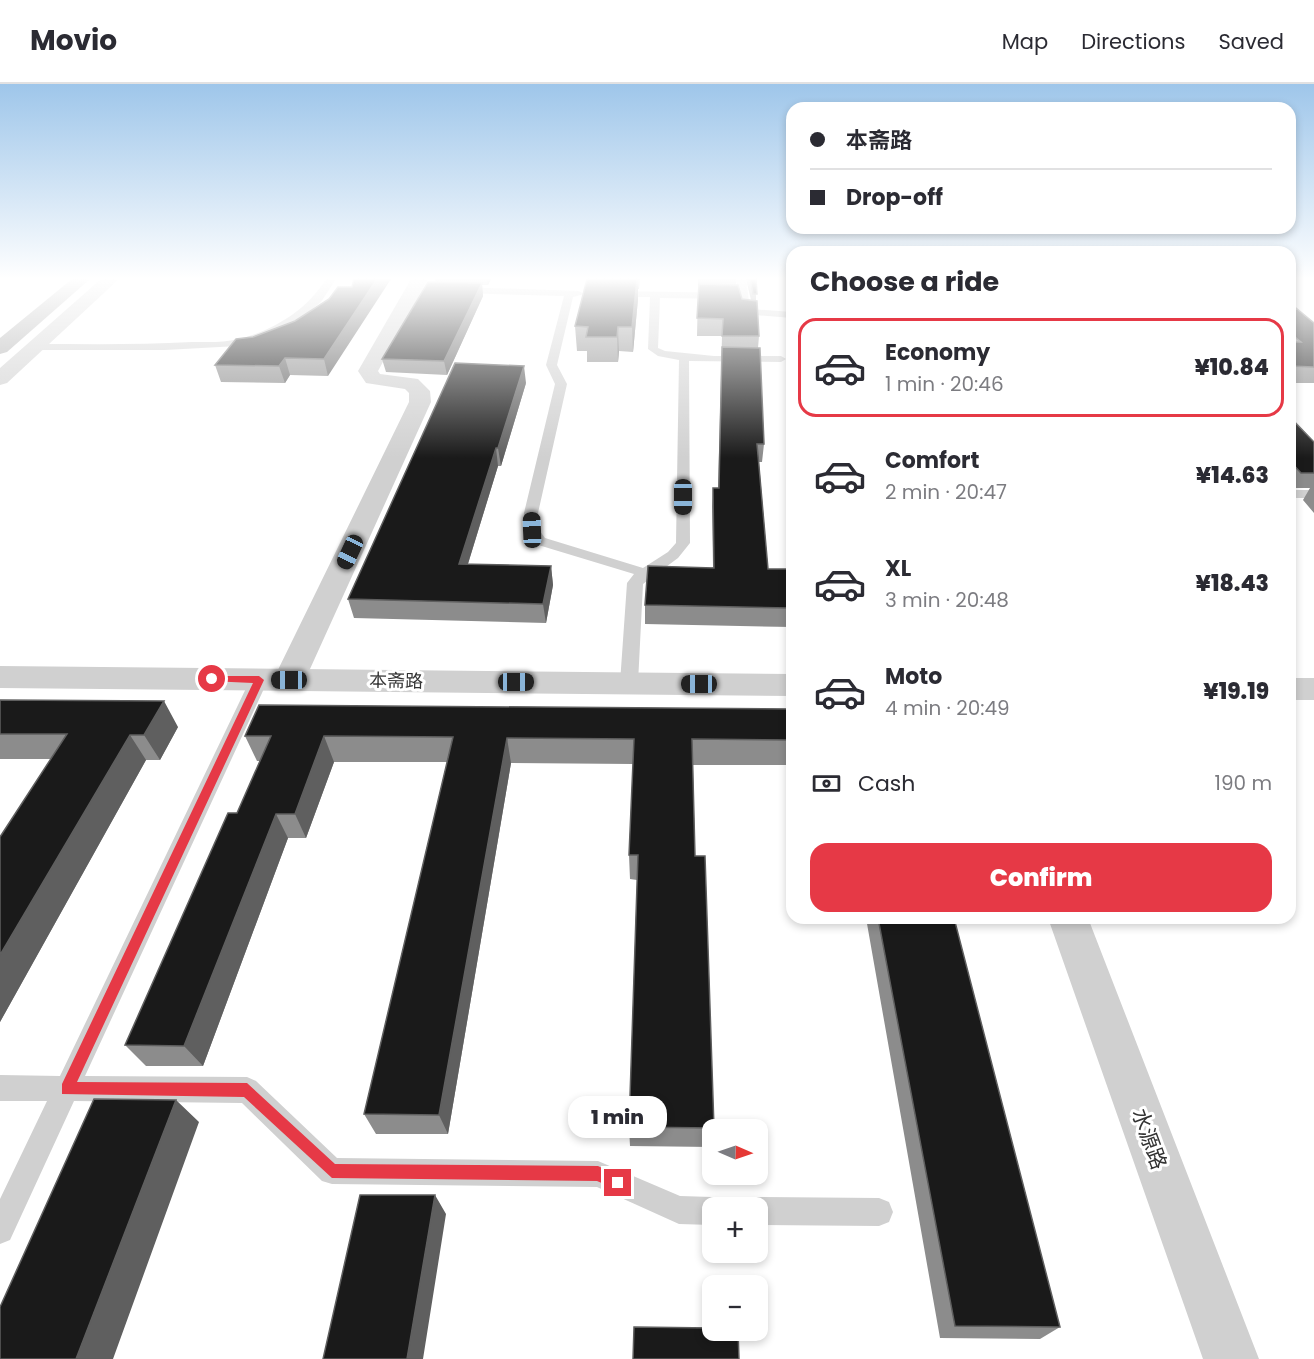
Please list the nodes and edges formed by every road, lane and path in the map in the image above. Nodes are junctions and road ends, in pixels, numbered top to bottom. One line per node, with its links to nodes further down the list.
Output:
1 (45, 338): 6 (street)
2 (248, 338): 6 (lane)
3 (388, 338): 14 (street)
4 (558, 338): 12 (lane)
5 (653, 338): 7 (lane)
6 (36, 347): 9 (street)
7 (684, 357): 8 (lane); 12 (lane)
8 (781, 359)
9 (0, 379)
10 (1296, 494): 11 (lane)
11 (1314, 494)
12 (642, 572): 15 (lane)
13 (0, 677): 14 (street, 本斋路)
14 (274, 680): 15 (street, 本斋路); 21 (lane)
15 (629, 683): 16 (street, 本斋路)
16 (786, 685)
17 (1296, 689): 18 (street)
18 (1314, 689)
19 (1070, 924): 26 (street, 水源路)
20 (0, 1089): 21 (lane)
21 (67, 1089): 22 (lane); 25 (lane)
22 (702, 1210)
23 (768, 1211): 24 (lane)
24 (879, 1212)
25 (0, 1230)
26 (1231, 1359)

